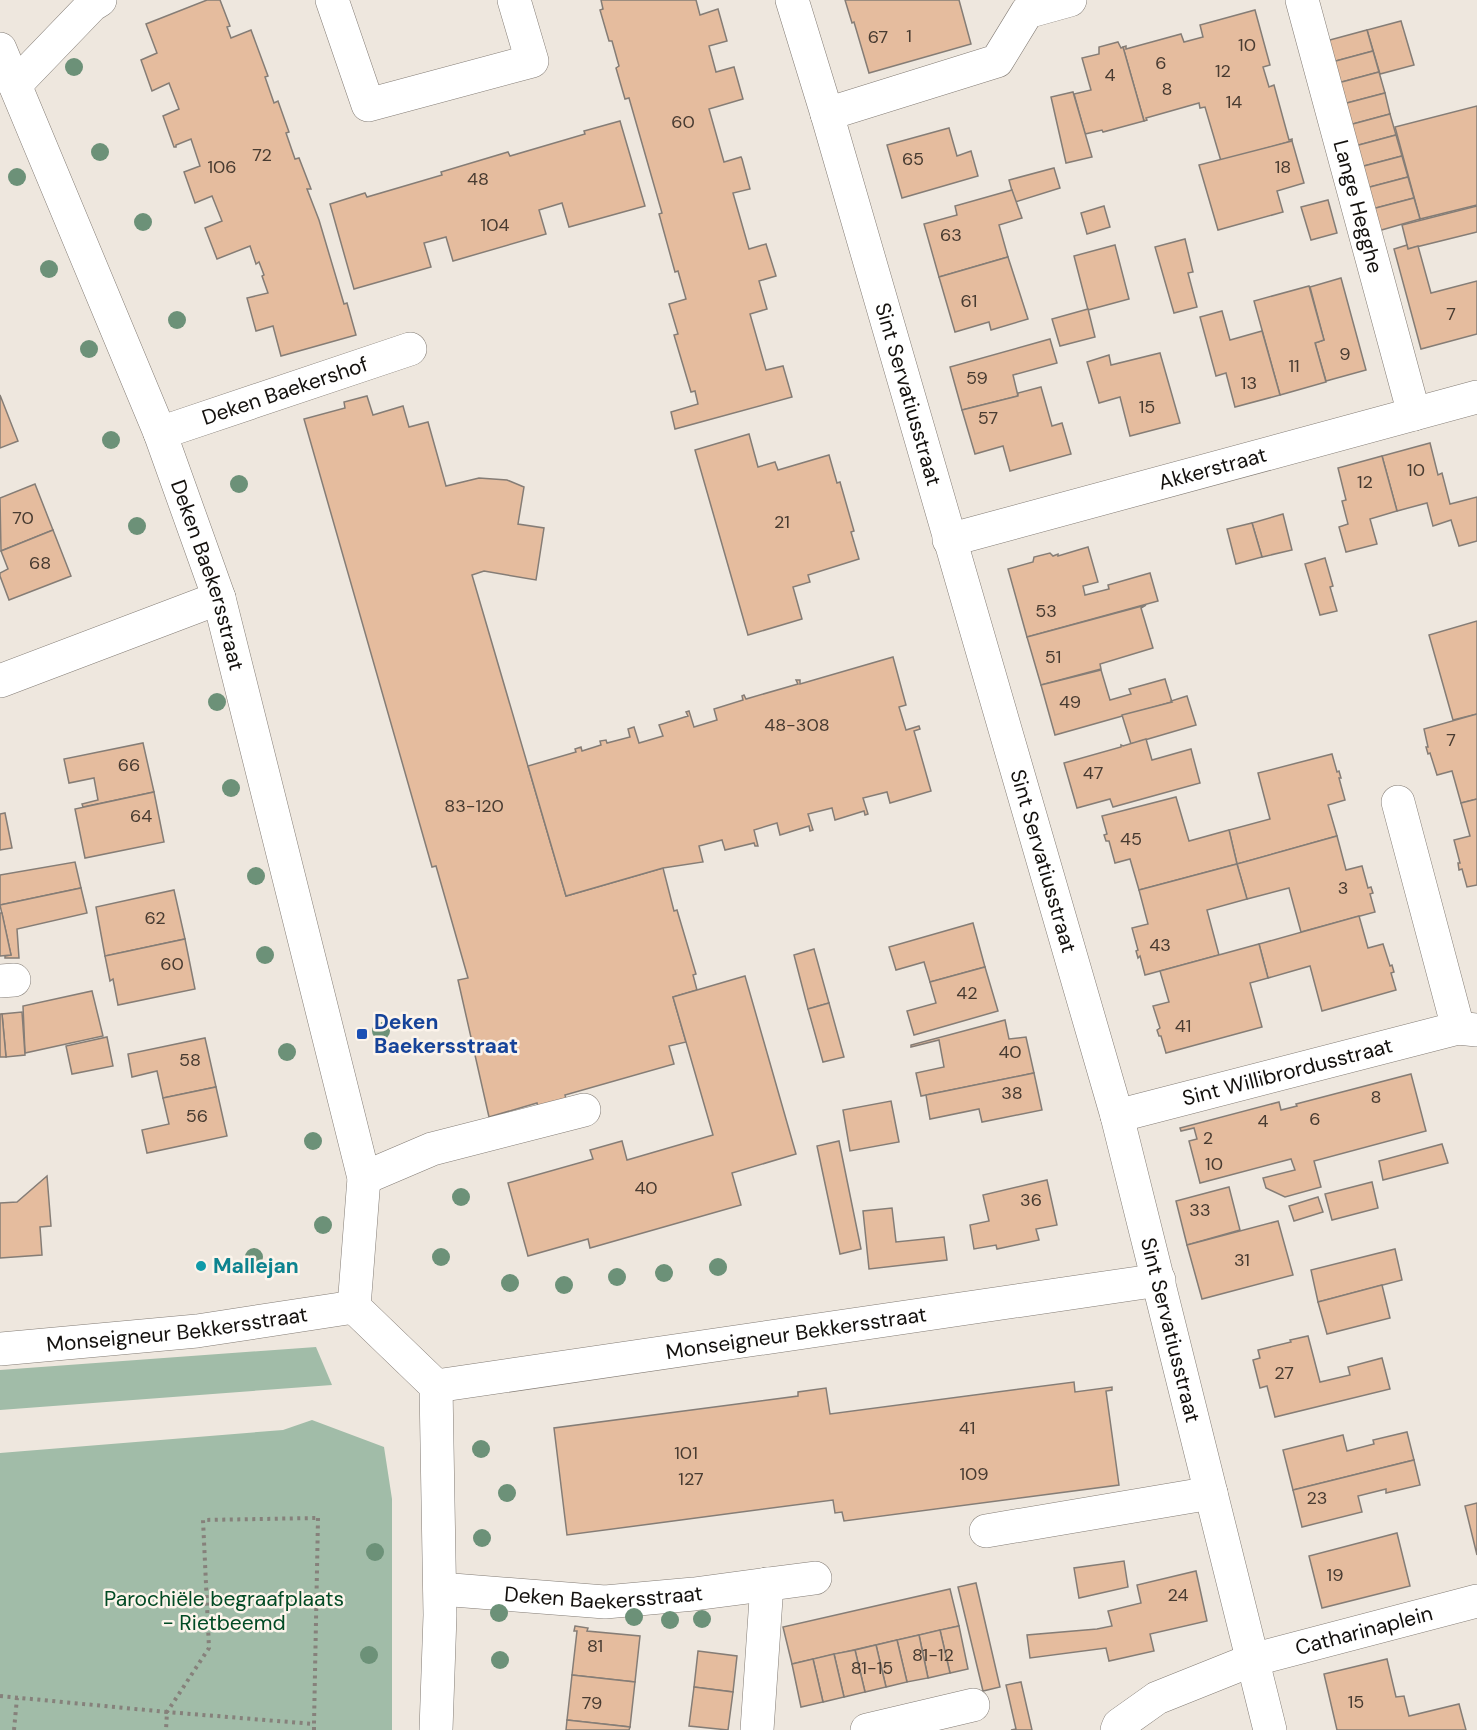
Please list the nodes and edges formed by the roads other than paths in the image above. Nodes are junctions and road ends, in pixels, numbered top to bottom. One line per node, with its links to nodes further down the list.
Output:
1 (100, 0): 8 (street)
2 (332, 0): 3 (street)
3 (514, 0)
4 (792, 0): 9 (street, Sint Servatiusstraat)
5 (1070, 0): 9 (street)
6 (1302, 0): 12 (street, Lange Hegghe)
7 (0, 49): 8 (street, Deken Baekersstraat)
8 (15, 85): 13 (street, Deken Baekersstraat)
9 (827, 114): 14 (street, Sint Servatiusstraat)
10 (410, 349): 13 (street, Deken Baekershof)
11 (1477, 397): 12 (street, Akkerstraat)
12 (1414, 414): 14 (street, Akkerstraat)
13 (160, 433): 15 (street, Deken Baekersstraat)
14 (949, 540): 20 (street, Sint Servatiusstraat)
15 (219, 598): 16 (street); 21 (street, Deken Baekersstraat)
16 (0, 681)
17 (1398, 802): 18 (street, Sint Willibrordusstraat)
18 (1467, 1029): 20 (street, Sint Willibrordusstraat)
19 (584, 1110): 21 (street)
20 (1117, 1116): 22 (street, Sint Servatiusstraat)
21 (364, 1178): 23 (street, Deken Baekersstraat)
22 (1159, 1280): 25 (street, Monseigneur Bekkersstraat); 26 (street, Sint Servatiusstraat)
23 (354, 1307): 24 (street, Monseigneur Bekkersstraat); 25 (street)
24 (0, 1348)
25 (436, 1386): 30 (street)
26 (1211, 1493): 27 (street); 32 (street, Sint Servatiusstraat)
27 (986, 1531)
28 (815, 1578): 29 (street, Deken Baekersstraat)
29 (767, 1584): 30 (street, Deken Baekersstraat); 35 (street)
30 (440, 1589): 34 (street)
31 (1477, 1601): 32 (street, Catharinaplein)
32 (1252, 1660): 37 (street, Catharinaplein); 38 (street, Sint Servatiusstraat)
33 (973, 1705): 36 (street)
34 (436, 1730)
35 (758, 1730)
36 (867, 1730)
37 (1117, 1730)
38 (1270, 1730)

